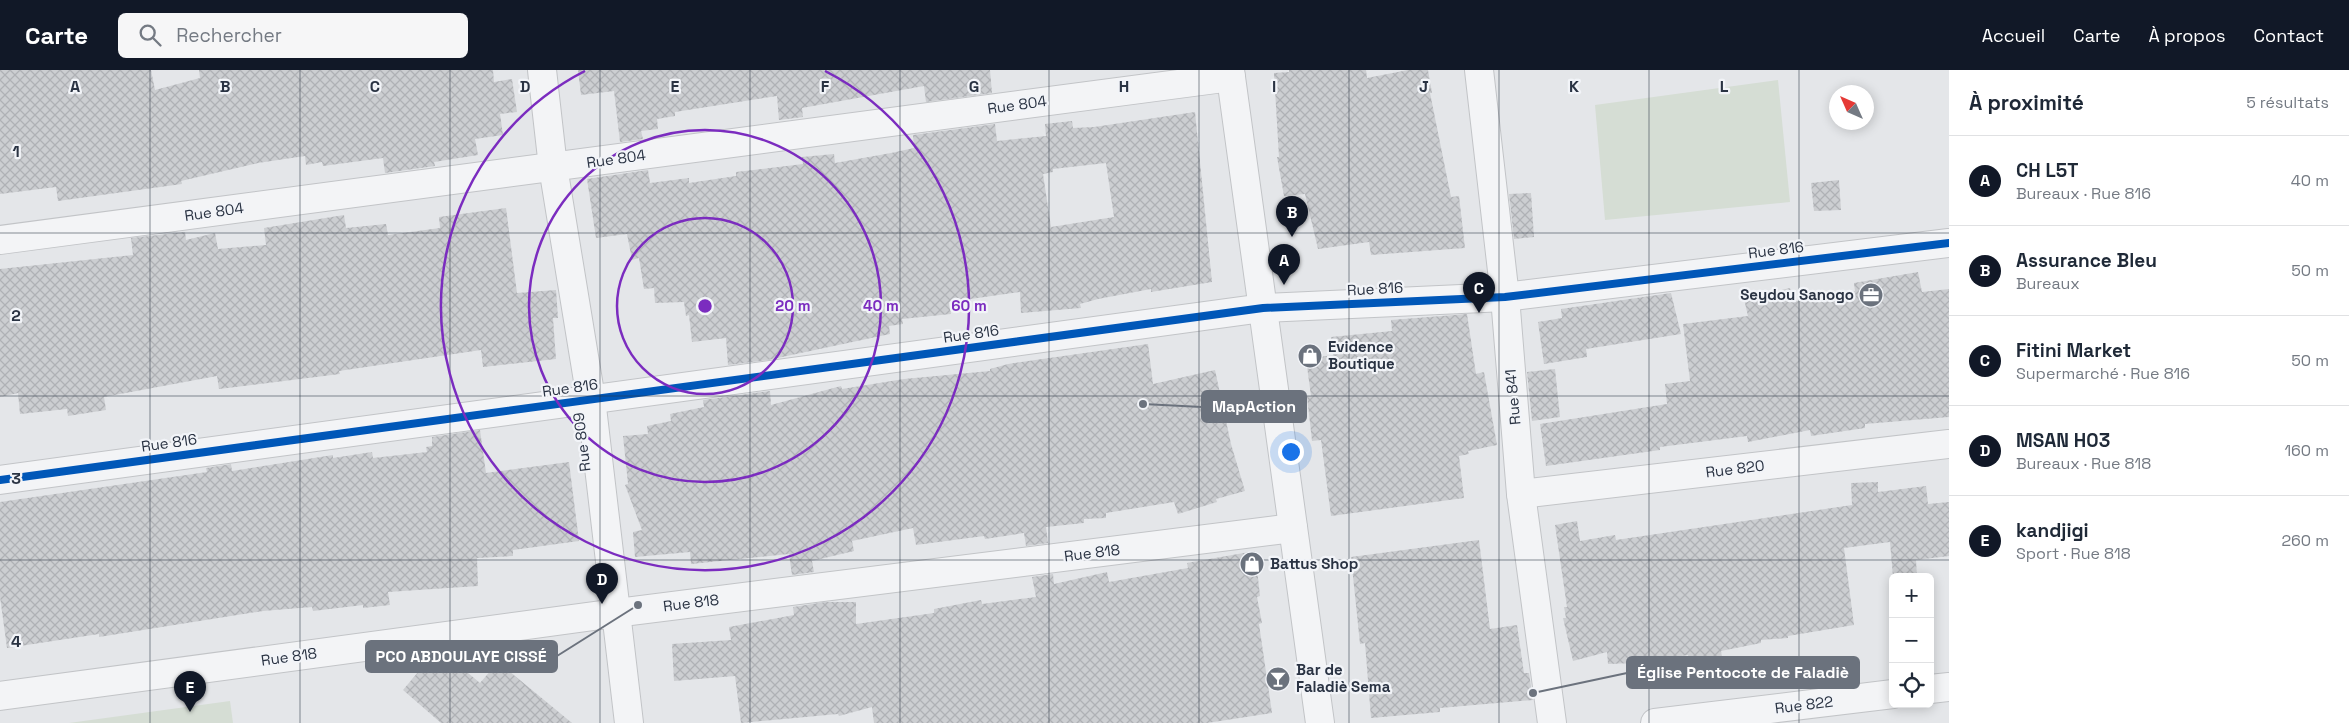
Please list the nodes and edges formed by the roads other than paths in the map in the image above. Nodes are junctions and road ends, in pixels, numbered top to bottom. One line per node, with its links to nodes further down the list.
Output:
1 (542, 70): 4 (street, Rue 809)
2 (1479, 70): 7 (street, Rue 841)
3 (1231, 74): 4 (street, Rue 804); 8 (street)
4 (553, 167): 5 (street, Rue 804); 9 (street, Rue 809)
5 (0, 240)
6 (1949, 243): 7 (street, Rue 816)
7 (1505, 297): 8 (street, Rue 816); 12 (street, Rue 841)
8 (1263, 308): 9 (street, Rue 816); 13 (street)
9 (591, 400): 11 (street, Rue 816); 14 (street, Rue 809)
10 (1949, 444): 12 (street, Rue 820)
11 (0, 480)
12 (1521, 494): 21 (street, Rue 841)
13 (1293, 528): 14 (street, Rue 818); 20 (street)
14 (616, 613): 18 (street, Rue 818); 19 (street, Rue 809)
15 (1949, 686): 16 (street)
16 (1934, 688)
17 (1889, 694): 22 (street, Rue 822)
18 (0, 696)
19 (628, 723)
20 (1320, 723)
21 (1552, 723)
22 (1655, 723)

